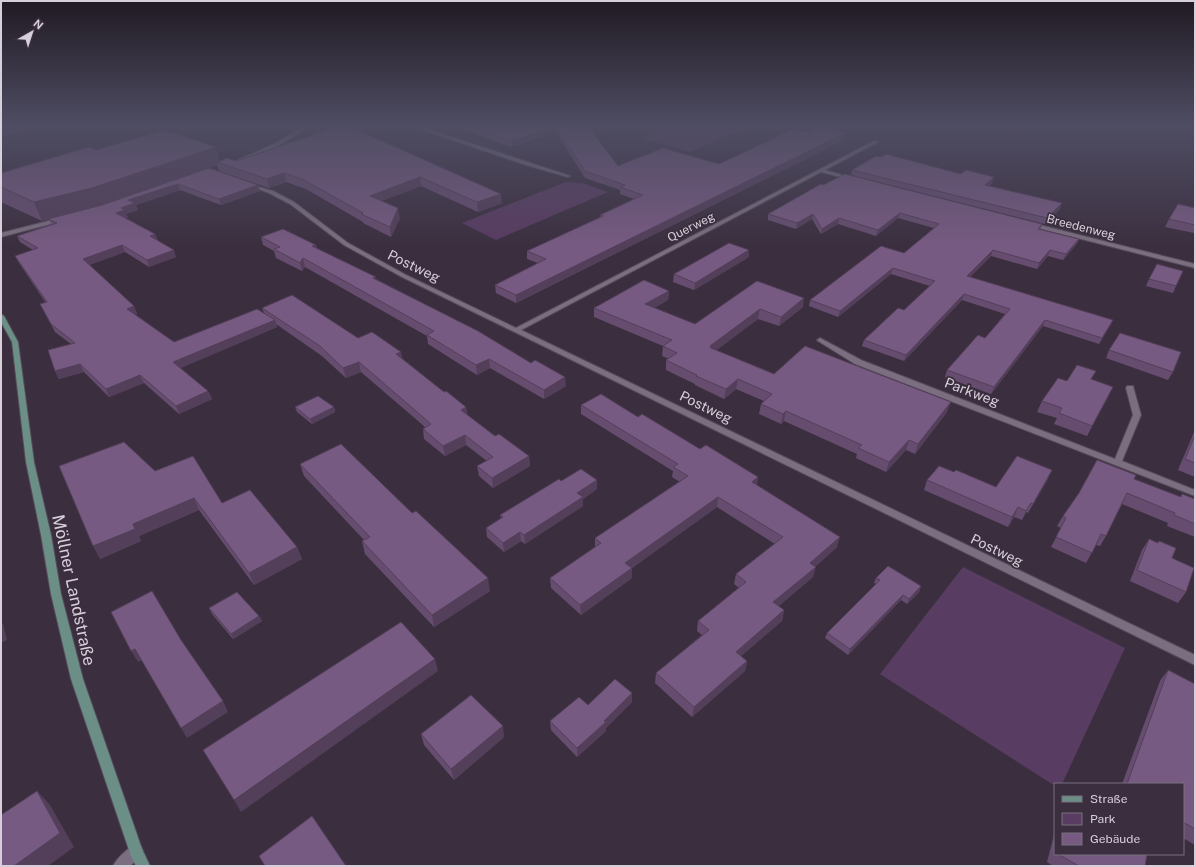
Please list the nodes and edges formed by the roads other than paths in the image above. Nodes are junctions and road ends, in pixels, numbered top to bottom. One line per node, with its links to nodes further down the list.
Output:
1 (528, 165): 4 (street)
2 (832, 165): 3 (street, Querweg)
3 (822, 171): 5 (street); 12 (street, Querweg)
4 (568, 176)
5 (860, 181)
6 (244, 183): 12 (street, Postweg)
7 (65, 219): 9 (street)
8 (1028, 224): 10 (street, Breedenweg)
9 (1, 236)
10 (1195, 266)
11 (1, 316): 18 (main road, Möllner Landstraße)
12 (516, 330): 17 (street, Postweg)
13 (820, 340): 15 (street, Parkweg)
14 (1130, 388): 15 (street)
15 (1117, 463): 16 (street, Parkweg)
16 (1195, 493)
17 (1195, 660)
18 (136, 851): 19 (street); 20 (main road, Möllner Landstraße)
19 (120, 866)
20 (143, 866)

